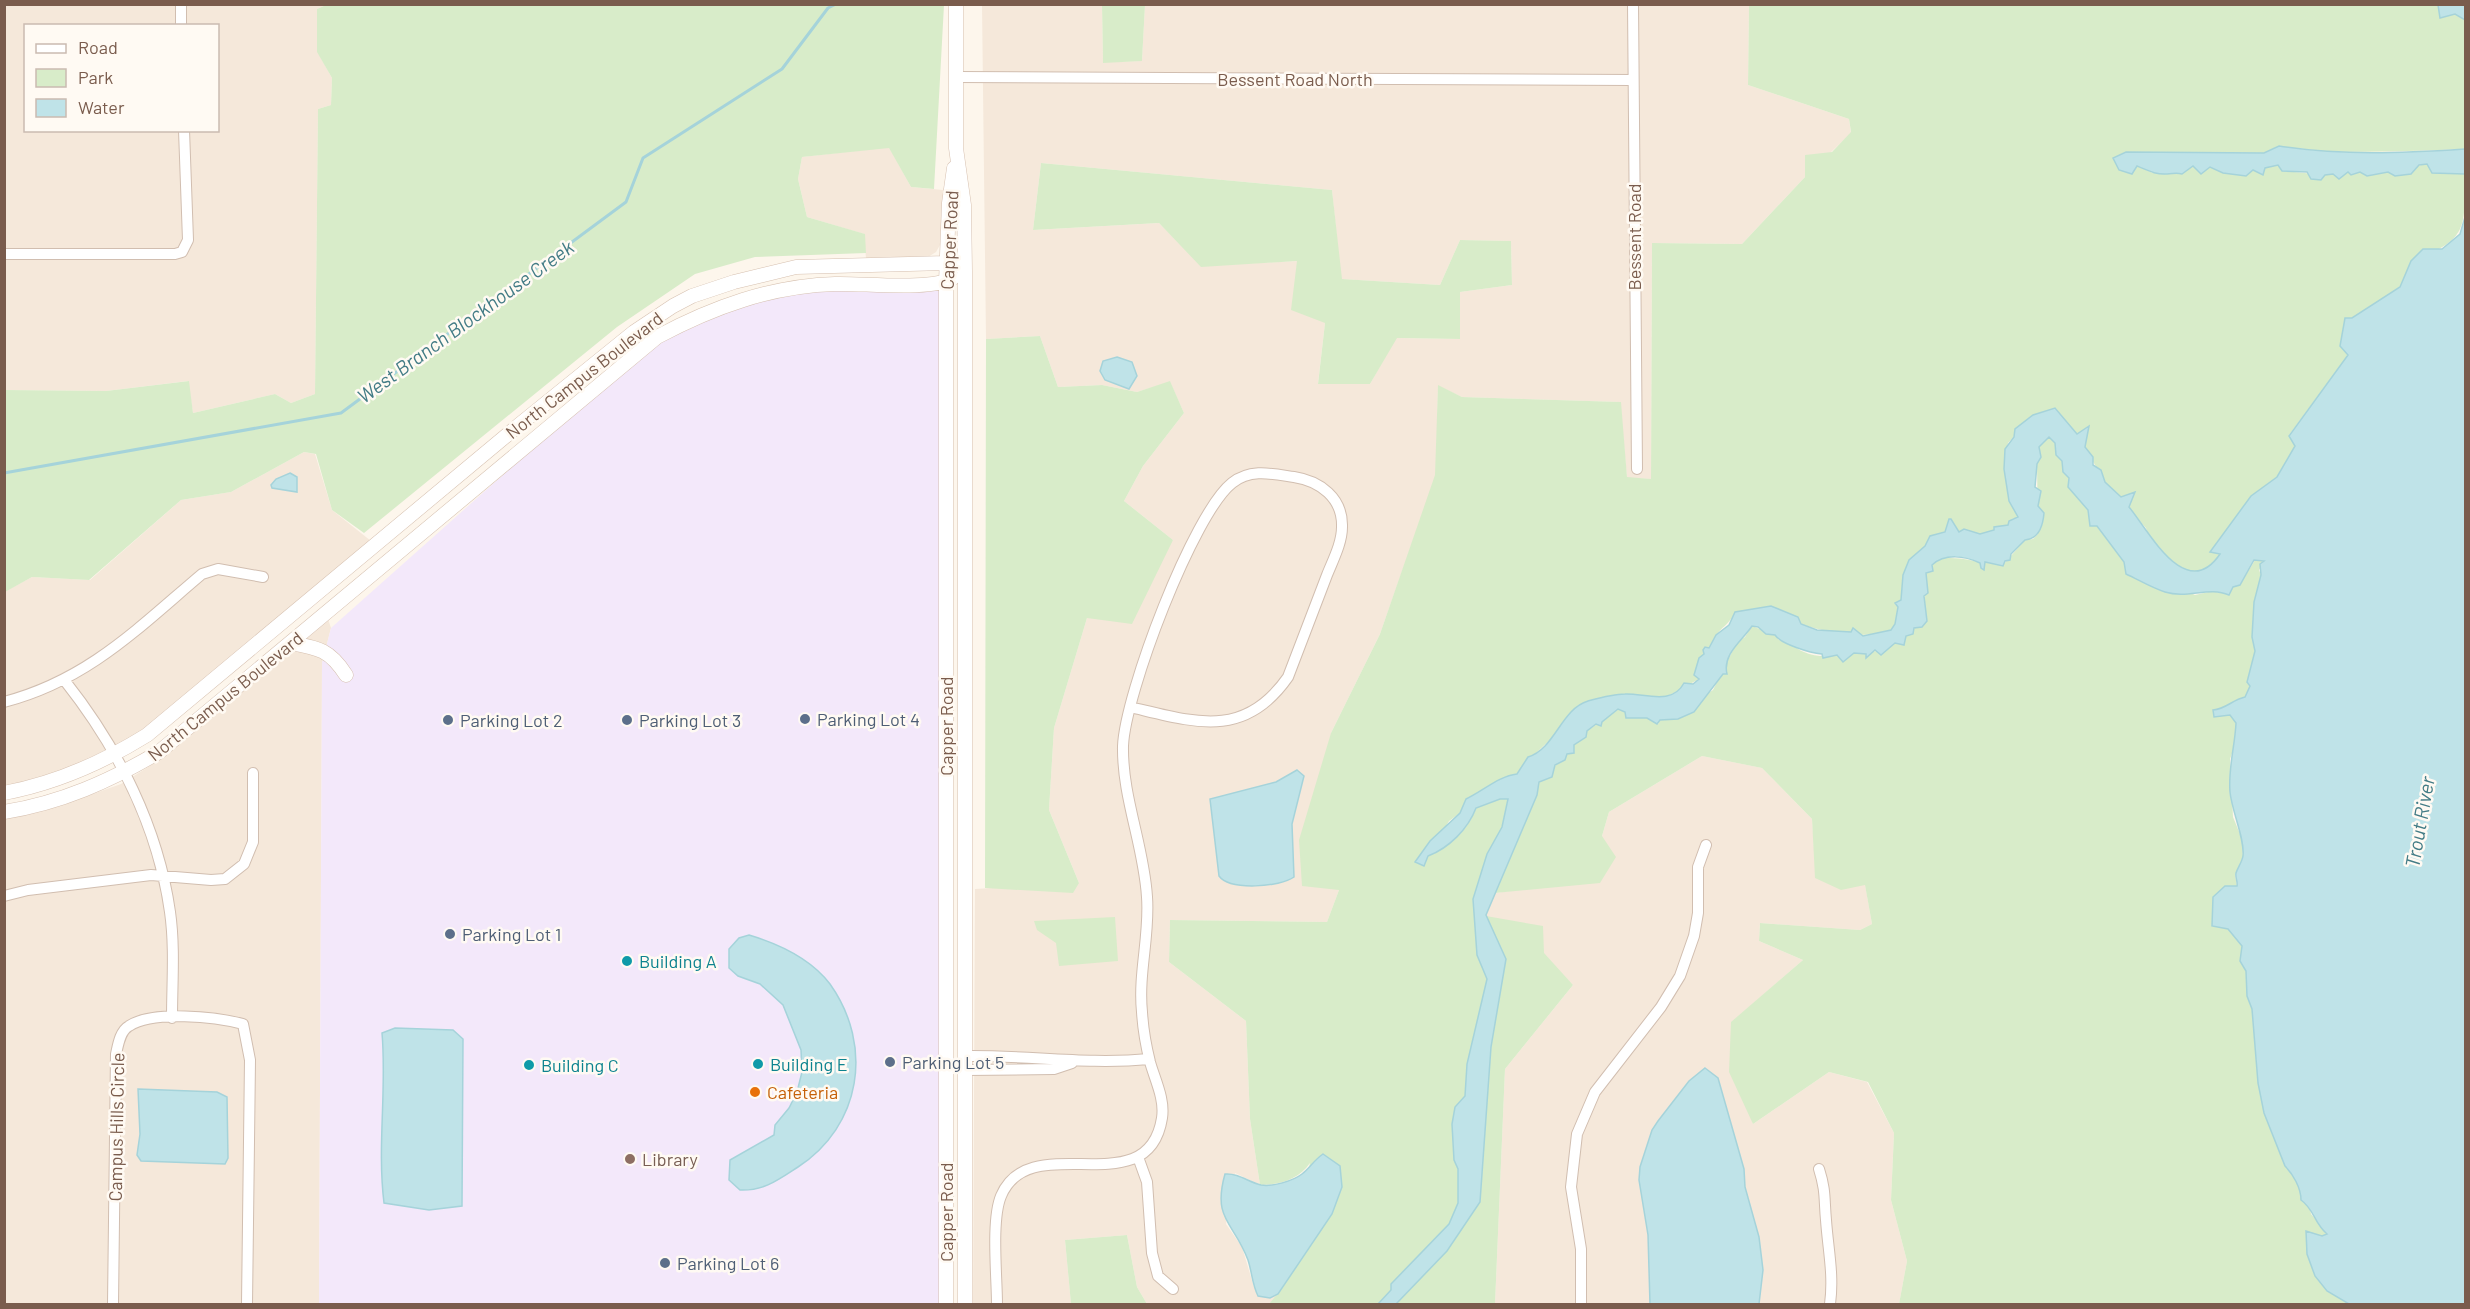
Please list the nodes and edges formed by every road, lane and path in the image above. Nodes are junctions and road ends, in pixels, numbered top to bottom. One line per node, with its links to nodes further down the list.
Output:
1 (181, 4): 4 (street)
2 (956, 4): 5 (street, Capper Road)
3 (1633, 4): 6 (street, Bessent Road)
4 (181, 24)
5 (956, 77): 6 (street, Bessent Road North); 8 (street, Capper Road)
6 (1633, 80): 17 (street, Bessent Road)
7 (184, 132): 9 (street)
8 (956, 148): 10 (street, Capper Road); 11 (street, Capper Road)
9 (4, 254)
10 (946, 263): 11 (street, North Campus Boulevard); 12 (street, Capper Road); 13 (street, North Campus Boulevard)
11 (965, 271): 12 (street, North Campus Boulevard); 33 (street, Capper Road)
12 (946, 282): 14 (street, North Campus Boulevard); 44 (street, Capper Road)
13 (717, 287): 14 (street); 15 (street, North Campus Boulevard)
14 (722, 306): 16 (street, North Campus Boulevard)
15 (519, 425): 16 (street); 24 (street, North Campus Boulevard)
16 (533, 440): 19 (street, North Campus Boulevard)
17 (1637, 469)
18 (263, 577): 21 (street)
19 (291, 643): 20 (street); 25 (street, North Campus Boulevard)
20 (346, 675)
21 (65, 681): 22 (street); 24 (street)
22 (4, 702)
23 (1130, 707): 23 (street); 35 (street)
24 (116, 754): 25 (street); 27 (street, North Campus Boulevard)
25 (124, 772): 28 (street, North Campus Boulevard); 30 (street)
26 (254, 773): 30 (street)
27 (4, 793)
28 (4, 812)
29 (1706, 845): 47 (street)
30 (164, 876): 31 (street); 32 (street)
31 (4, 896)
32 (172, 1018): 42 (street, Campus Hills Circle); 43 (street, Campus Hills Circle)
33 (965, 1056): 34 (street); 37 (street, Capper Road)
34 (1011, 1056): 36 (street); 38 (street)
35 (1149, 1059): 36 (street); 39 (street)
36 (1072, 1063): 38 (street)
37 (965, 1070): 38 (street); 45 (street, Capper Road)
38 (1011, 1070)
39 (1138, 1157): 41 (street); 46 (street)
40 (1819, 1169): 48 (street)
41 (1173, 1289)
42 (113, 1305)
43 (247, 1305)
44 (946, 1305)
45 (965, 1305)
46 (997, 1305)
47 (1581, 1305)
48 (1830, 1305)

